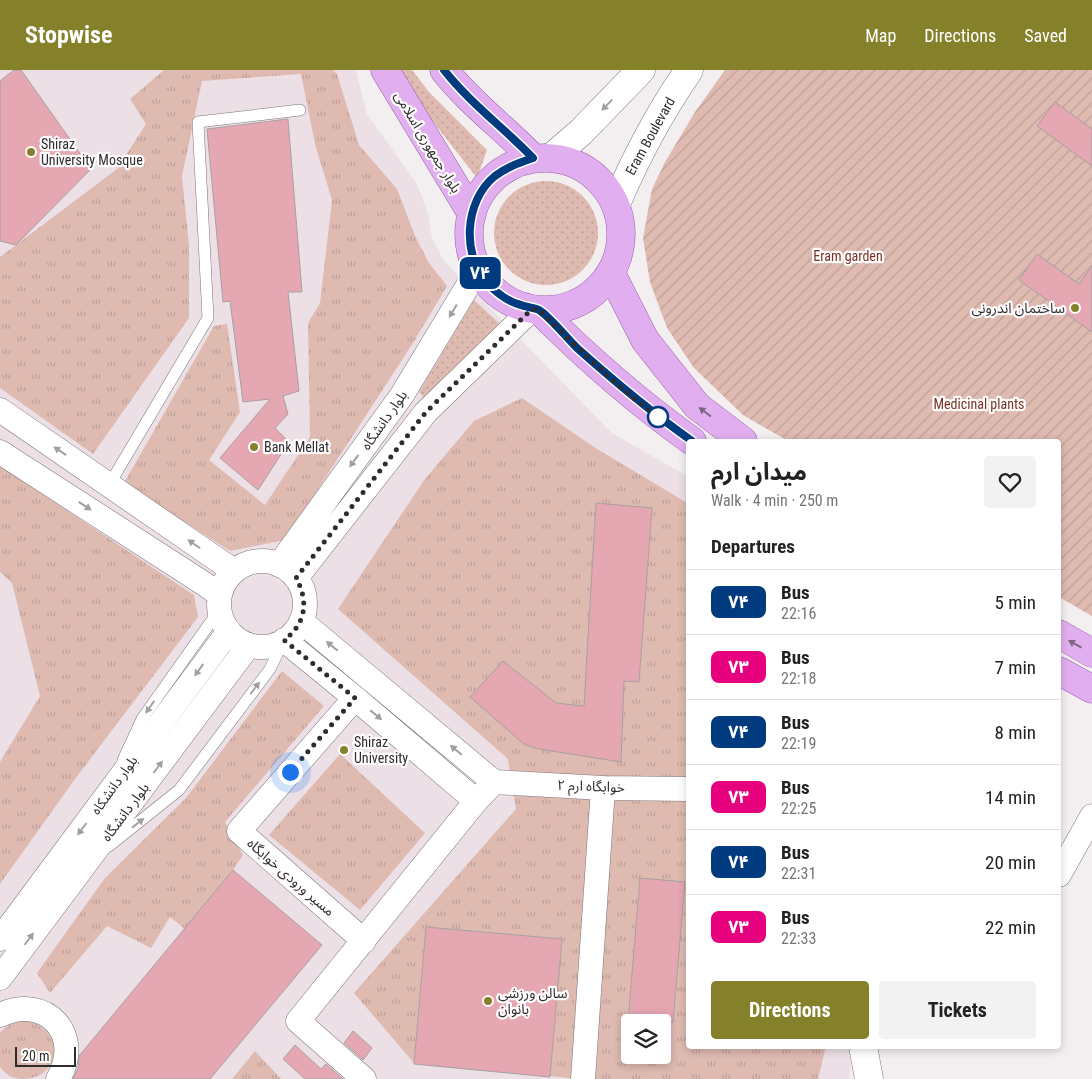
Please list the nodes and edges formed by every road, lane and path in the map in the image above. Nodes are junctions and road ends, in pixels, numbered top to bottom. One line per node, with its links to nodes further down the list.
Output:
1 (385, 70): 8 (main road, بلوار جمهوری اسلامی)
2 (444, 70): 6 (main road)
3 (641, 70): 6 (main road, one-way to 6)
4 (689, 70): 7 (main road, Eram Boulevard)
5 (300, 110): 18 (lane)
6 (542, 158): 7 (main road); 8 (main road)
7 (616, 204): 10 (main road)
8 (472, 214): 9 (main road)
9 (478, 269): 11 (main road); 12 (street, بلوار دانشگاه, one-way to 12)
10 (611, 273): 11 (main road); 16 (main road, one-way to 10)
11 (535, 309): 14 (street, بلوار دانشگاه); 15 (main road)
12 (402, 396): 14 (street); 20 (street, بلوار دانشگاه, one-way to 20)
13 (0, 410): 18 (street, one-way to 13)
14 (426, 412): 20 (street, بلوار دانشگاه)
15 (689, 439)
16 (740, 439)
17 (0, 452): 21 (street, one-way to 21)
18 (110, 485): 19 (street, one-way to 18)
19 (234, 571): 20 (street); 21 (street)
20 (288, 572): 22 (street)
21 (223, 612): 25 (street); 37 (street, بلوار دانشکاه, one-way to 37)
22 (301, 621): 24 (street); 30 (street, one-way to 22)
23 (1061, 635): 26 (main road, one-way to 23)
24 (284, 640): 25 (street); 29 (street); 35 (lane, one-way to 24)
25 (249, 645): 35 (street, بلوار دانشگاه, one-way to 25)
26 (1092, 653)
27 (1061, 672): 28 (main road)
28 (1092, 689)
29 (355, 698): 33 (street, one-way to 33); 38 (street, مسیر ورودی خوابگاه)
30 (494, 782): 31 (street, خوابگاه ارم ۲); 33 (street)
31 (603, 788): 32 (street, خوابگاه ارم ۲); 44 (street)
32 (686, 789)
33 (476, 801): 38 (street)
34 (1092, 816): 36 (street)
35 (86, 864): 39 (street, بلوار دانشگاه, one-way to 35)
36 (1061, 870)
37 (0, 939)
38 (364, 941): 43 (street)
39 (0, 978)
40 (0, 1015): 42 (street)
41 (864, 1049): 45 (main road)
42 (58, 1079)
43 (364, 1079)
44 (583, 1079)
45 (869, 1079)

